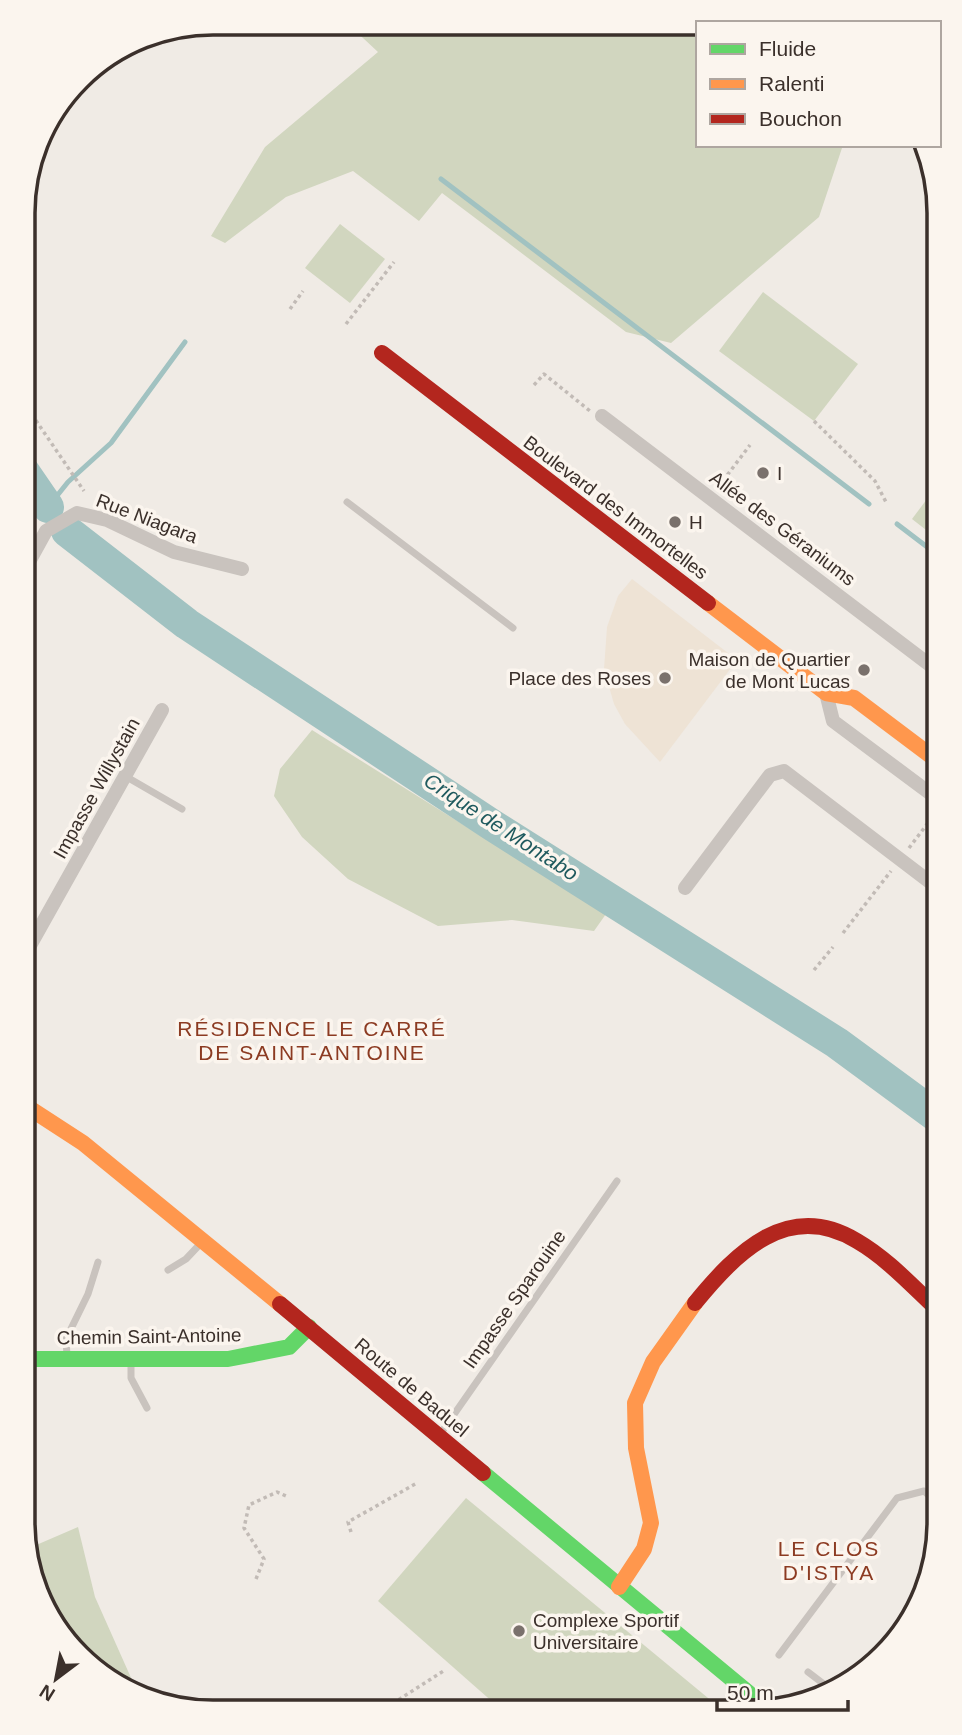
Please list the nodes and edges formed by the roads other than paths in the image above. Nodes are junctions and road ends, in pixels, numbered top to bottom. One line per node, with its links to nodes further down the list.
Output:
1 (382, 353): 8 (street, Boulevard des Immortelles)
2 (595, 413): 7 (street, Allée des Géraniums)
3 (347, 502): 6 (lane)
4 (35, 551): 5 (street, Rue Niagara)
5 (242, 569)
6 (513, 628)
7 (927, 663)
8 (826, 693): 10 (street, Boulevard des Immortelles); 12 (street)
9 (162, 710): 11 (street, Impasse Willystain)
10 (927, 753)
11 (125, 776): 13 (lane); 16 (street, Impasse Willystain)
12 (927, 791)
13 (182, 809)
14 (927, 880): 15 (street)
15 (685, 888)
16 (35, 937)
17 (35, 1112): 19 (street, Route de Baduel)
18 (617, 1181): 28 (lane, Impasse Sparouine)
19 (203, 1241): 21 (lane); 23 (street, Route de Baduel)
20 (98, 1262): 24 (lane)
21 (168, 1270)
22 (927, 1301): 30 (street)
23 (309, 1327): 26 (street, Chemin Saint-Antoine); 28 (street, Route de Baduel)
24 (68, 1358): 25 (street, Chemin Saint-Antoine); 26 (street, Chemin Saint-Antoine)
25 (35, 1359)
26 (131, 1359): 27 (lane)
27 (147, 1408)
28 (438, 1436): 30 (street, Route de Baduel)
29 (927, 1494): 31 (lane)
30 (619, 1587): 34 (street, Route de Baduel)
31 (779, 1655)
32 (808, 1672): 33 (lane)
33 (824, 1684)
34 (756, 1699)

